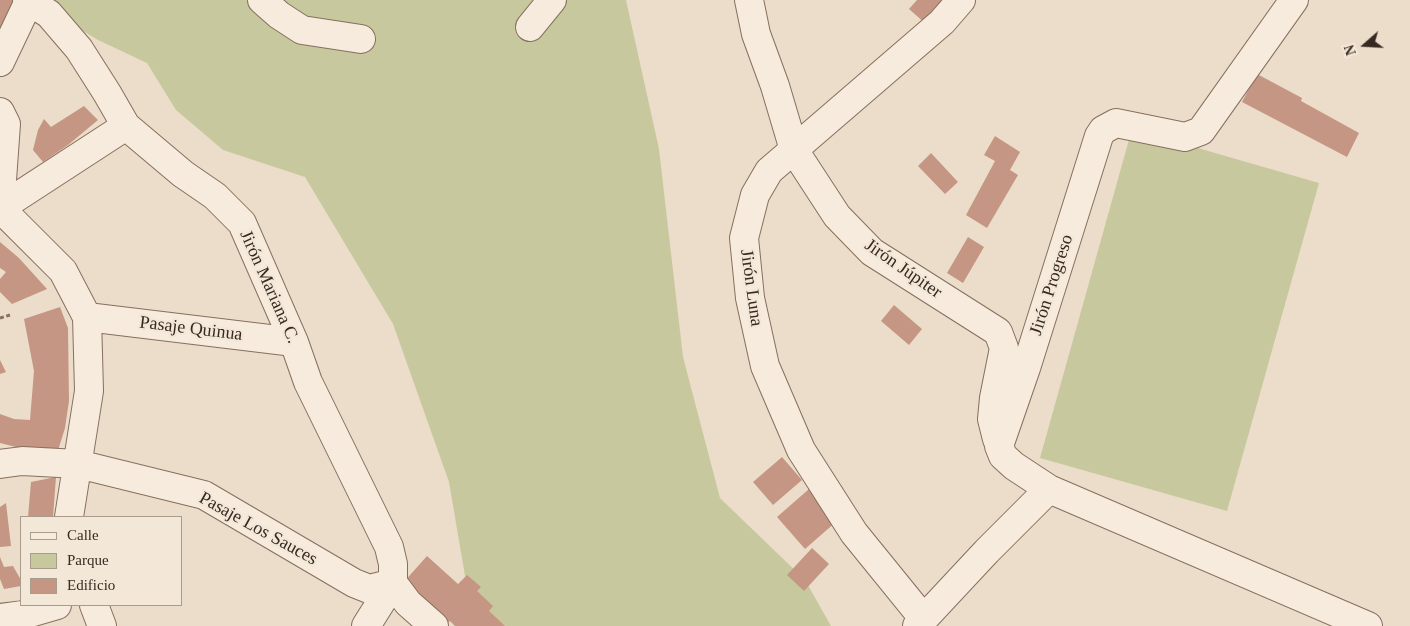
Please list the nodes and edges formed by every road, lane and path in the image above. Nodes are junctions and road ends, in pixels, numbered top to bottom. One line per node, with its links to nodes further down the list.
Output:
1 (28, 0): 9 (street); 11 (street, Jirón Mariana C.)
2 (262, 0): 8 (street)
3 (552, 0): 7 (street)
4 (749, 0): 12 (street, Jirón Júpiter)
5 (961, 0): 12 (street, Jirón Luna)
6 (1294, 0): 18 (street, Jirón Progreso)
7 (530, 27)
8 (360, 39)
9 (0, 62)
10 (0, 112): 13 (street)
11 (126, 126): 13 (street); 17 (street, Jirón Mariana C.)
12 (794, 150): 18 (street, Jirón Júpiter); 27 (street, Jirón Luna)
13 (0, 208): 15 (street)
14 (10, 315): 16 (path)
15 (87, 317): 17 (street, Pasaje Quinua); 20 (street)
16 (0, 318)
17 (294, 342): 23 (street, Jirón Mariana C.)
18 (999, 446): 21 (street)
19 (0, 464): 20 (street, Pasaje Los Sauces)
20 (78, 464): 22 (street); 23 (street, Pasaje Los Sauces)
21 (1048, 489): 27 (street); 31 (street)
22 (69, 516)
23 (393, 583): 29 (street); 30 (street)
24 (54, 606): 26 (street)
25 (94, 606): 28 (street)
26 (0, 618)
27 (920, 622)
28 (102, 626)
29 (366, 626)
30 (434, 626)
31 (1368, 626)

